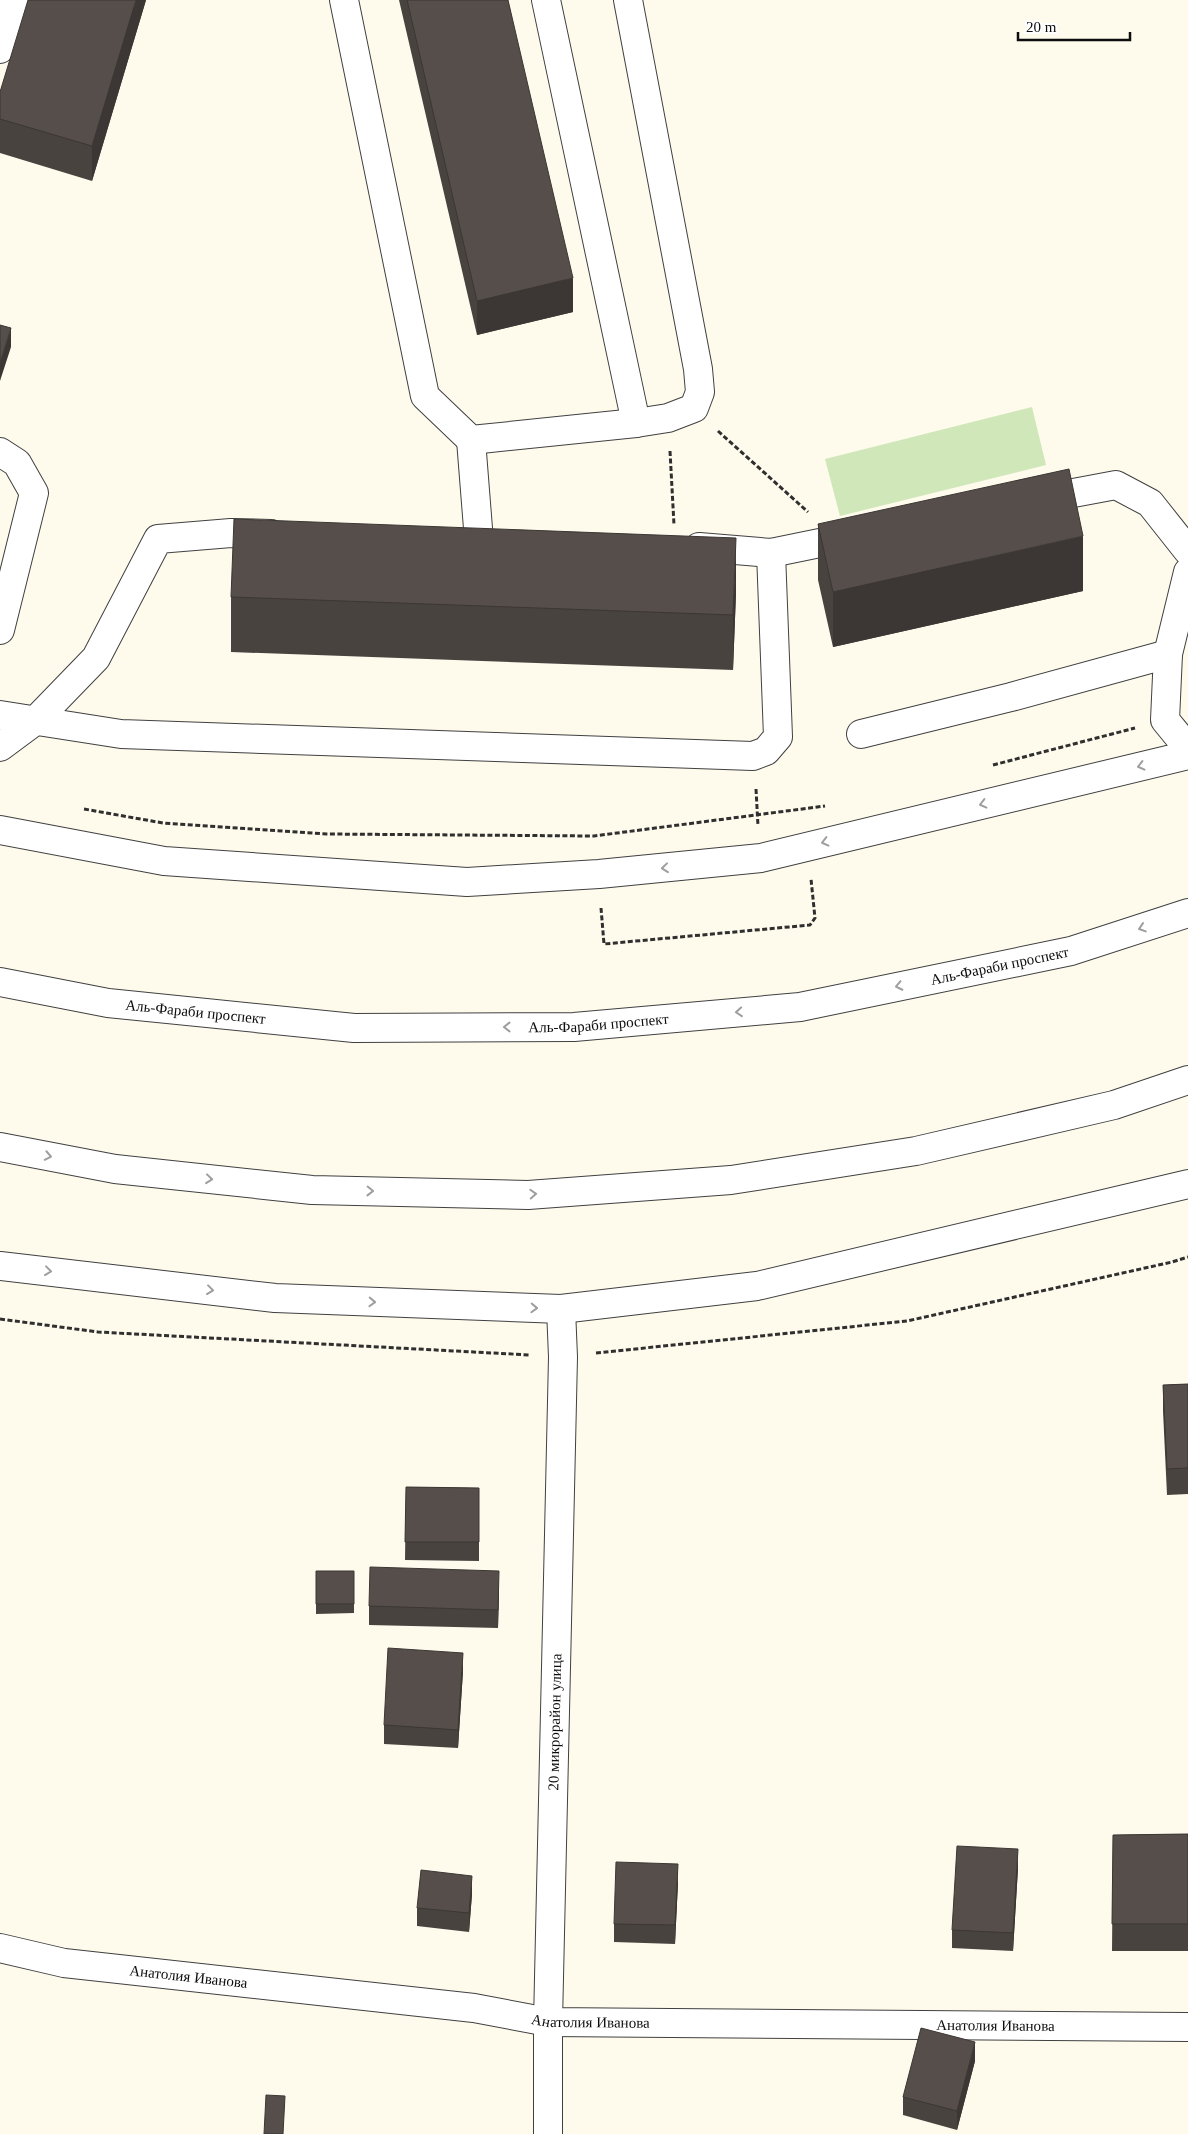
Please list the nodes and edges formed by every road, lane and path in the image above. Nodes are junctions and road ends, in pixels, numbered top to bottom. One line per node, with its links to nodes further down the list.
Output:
1 (14, 0): 5 (street)
2 (344, 0): 9 (street)
3 (546, 0): 8 (street)
4 (628, 0): 6 (street)
5 (0, 49)
6 (694, 408): 7 (street); 14 (path)
7 (668, 418): 8 (street); 16 (path)
8 (636, 423): 9 (street)
9 (471, 440): 15 (street)
10 (0, 452): 20 (street)
11 (1011, 505): 17 (street)
12 (877, 532): 14 (street)
13 (291, 535): 24 (street)
14 (839, 539): 18 (street)
15 (450, 540)
16 (675, 546): 18 (street)
17 (1188, 551)
18 (771, 553): 29 (street)
19 (1188, 572): 21 (street)
20 (0, 630)
21 (1168, 654): 23 (street); 25 (street)
22 (0, 715): 24 (street)
23 (1165, 720): 27 (street); 30 (path)
24 (35, 721): 26 (street); 29 (street)
25 (861, 734)
26 (0, 747)
27 (1188, 748)
28 (1188, 754): 35 (street, one-way to 35)
29 (753, 756): 33 (path)
30 (985, 767)
31 (834, 804): 33 (path)
32 (77, 808): 33 (path)
33 (758, 815): 36 (path)
34 (0, 830): 37 (street)
35 (808, 846): 36 (street); 37 (path)
36 (761, 858): 37 (street, one-way to 37)
37 (599, 874)
38 (1188, 912): 39 (street, Аль-Фараби проспект, one-way to 39)
39 (0, 982)
40 (1188, 1080): 41 (street, one-way to 40)
41 (0, 1146)
42 (1188, 1184): 44 (street)
43 (0, 1266): 44 (street, one-way to 44)
44 (561, 1309): 46 (street, 20 микрорайон улица)
45 (0, 1948): 46 (street, Анатолия Иванова)
46 (548, 2022): 47 (street, Анатолия Иванова); 48 (street, 20 микрорайон улица)
47 (1188, 2027)
48 (548, 2134)

